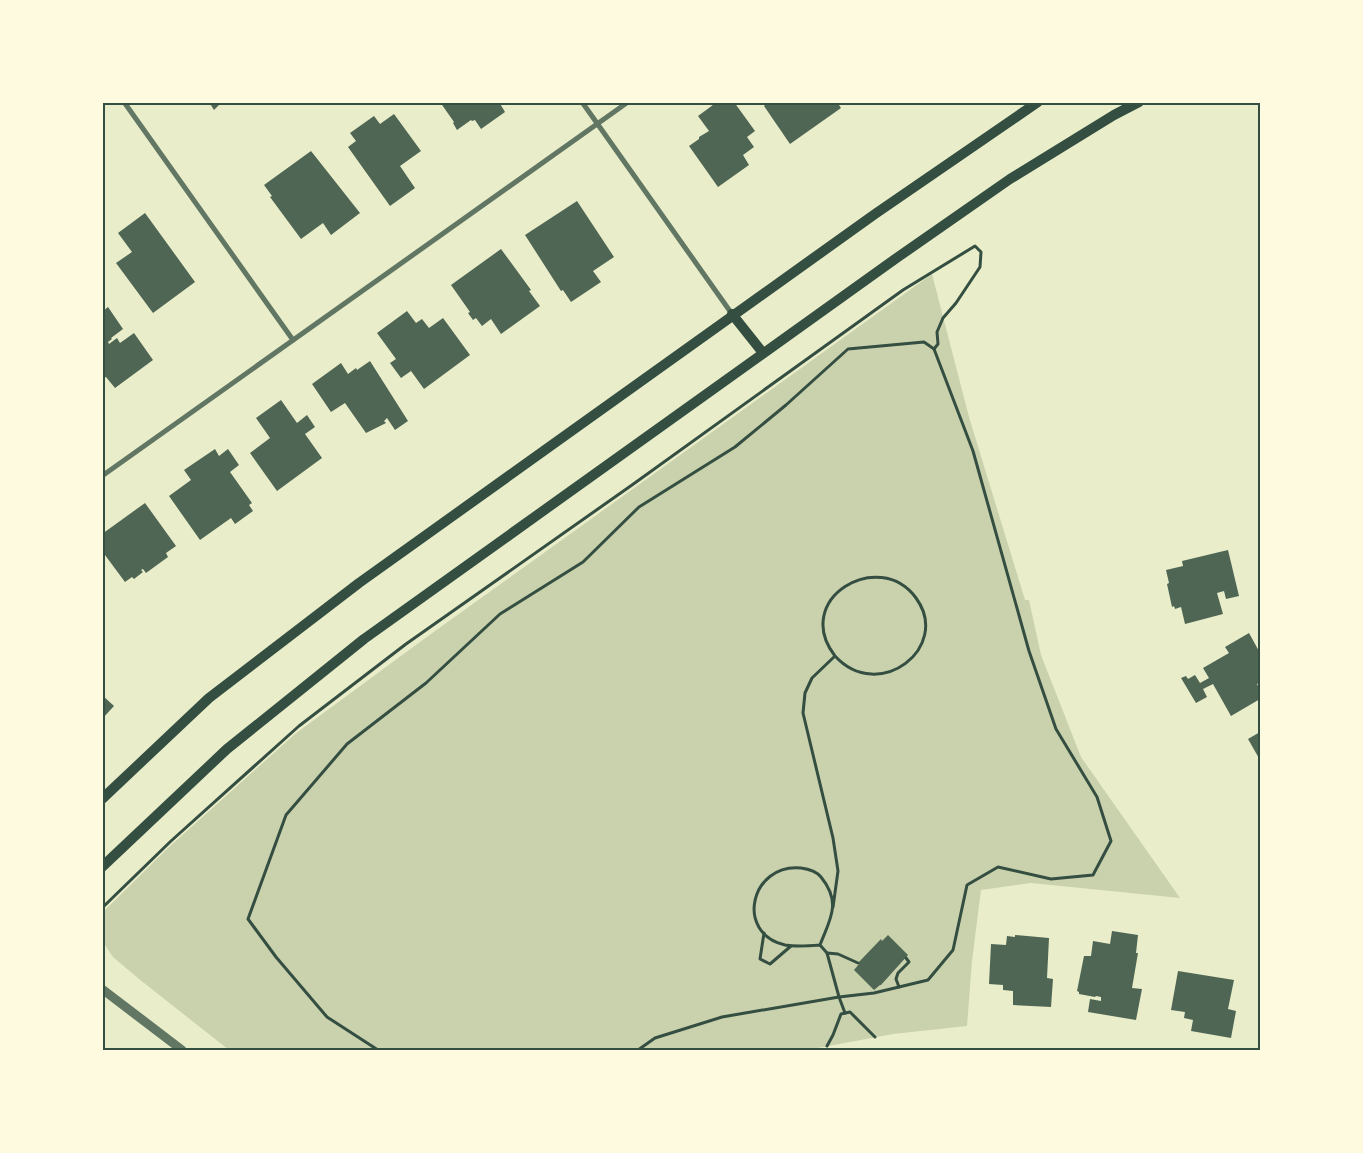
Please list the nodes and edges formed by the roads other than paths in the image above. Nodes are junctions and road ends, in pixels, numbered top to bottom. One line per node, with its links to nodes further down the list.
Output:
1 (124, 102): 8 (street)
2 (582, 102): 6 (street)
3 (628, 102): 6 (street)
4 (1038, 102): 7 (main road)
5 (1138, 102): 9 (main road)
6 (597, 124): 7 (street); 8 (street)
7 (732, 314): 9 (main road); 11 (main road)
8 (293, 340): 10 (street)
9 (763, 353): 12 (main road)
10 (102, 476)
11 (102, 799)
12 (102, 867)
13 (102, 989): 14 (street)
14 (182, 1050)

